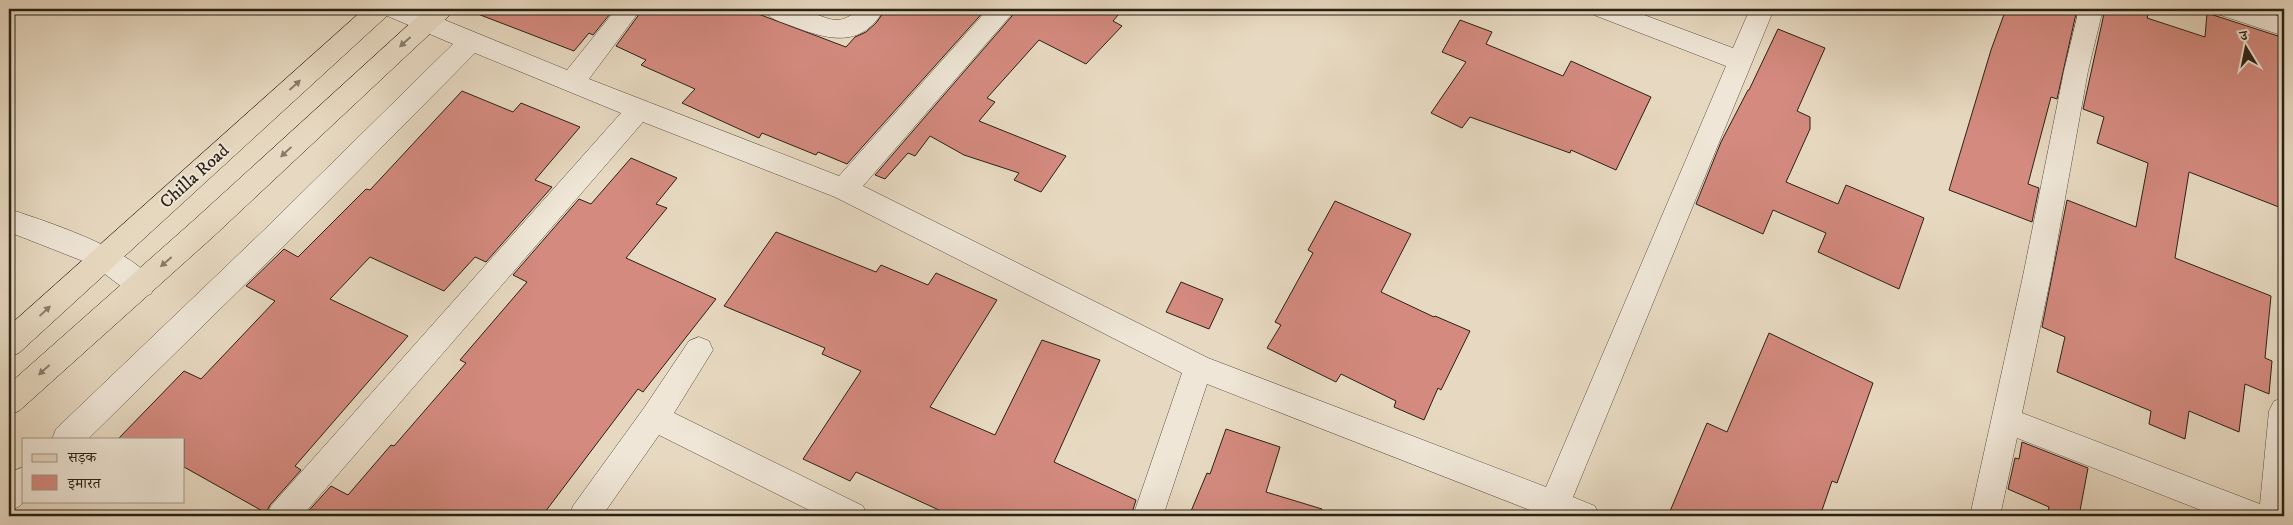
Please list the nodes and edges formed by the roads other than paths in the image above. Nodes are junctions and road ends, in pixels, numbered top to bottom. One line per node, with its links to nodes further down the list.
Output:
1 (379, 9): 19 (main road, Chilla Road, one-way to 1)
2 (394, 9): 11 (street)
3 (629, 9): 15 (street)
4 (775, 9): 5 (street)
5 (872, 9)
6 (1002, 9): 17 (street)
7 (1603, 9): 14 (street)
8 (1762, 9): 14 (street)
9 (2091, 9): 27 (street)
10 (2229, 9): 12 (street)
11 (434, 16): 13 (street); 20 (main road, one-way to 20)
12 (2284, 27)
13 (472, 40): 15 (street); 28 (street)
14 (1740, 61): 31 (street)
15 (572, 82): 16 (street)
16 (639, 110): 17 (street); 32 (street)
17 (844, 189): 23 (street)
18 (13, 227): 19 (street)
19 (103, 258): 20 (street); 21 (main road, Chilla Road, one-way to 19)
20 (141, 285): 24 (main road, one-way to 24)
21 (9, 344)
22 (699, 350): 26 (street)
23 (1198, 367): 31 (street); 35 (street)
24 (9, 402)
25 (2284, 411): 39 (street)
26 (654, 418): 33 (street); 34 (street)
27 (2005, 420): 37 (street); 38 (street)
28 (68, 438)
29 (22, 483): 30 (street)
30 (9, 496)
31 (1554, 506): 36 (street)
32 (282, 516)
33 (584, 516)
34 (852, 516)
35 (1148, 516)
36 (1584, 516)
37 (1985, 516)
38 (2253, 516)
39 (2274, 516)

